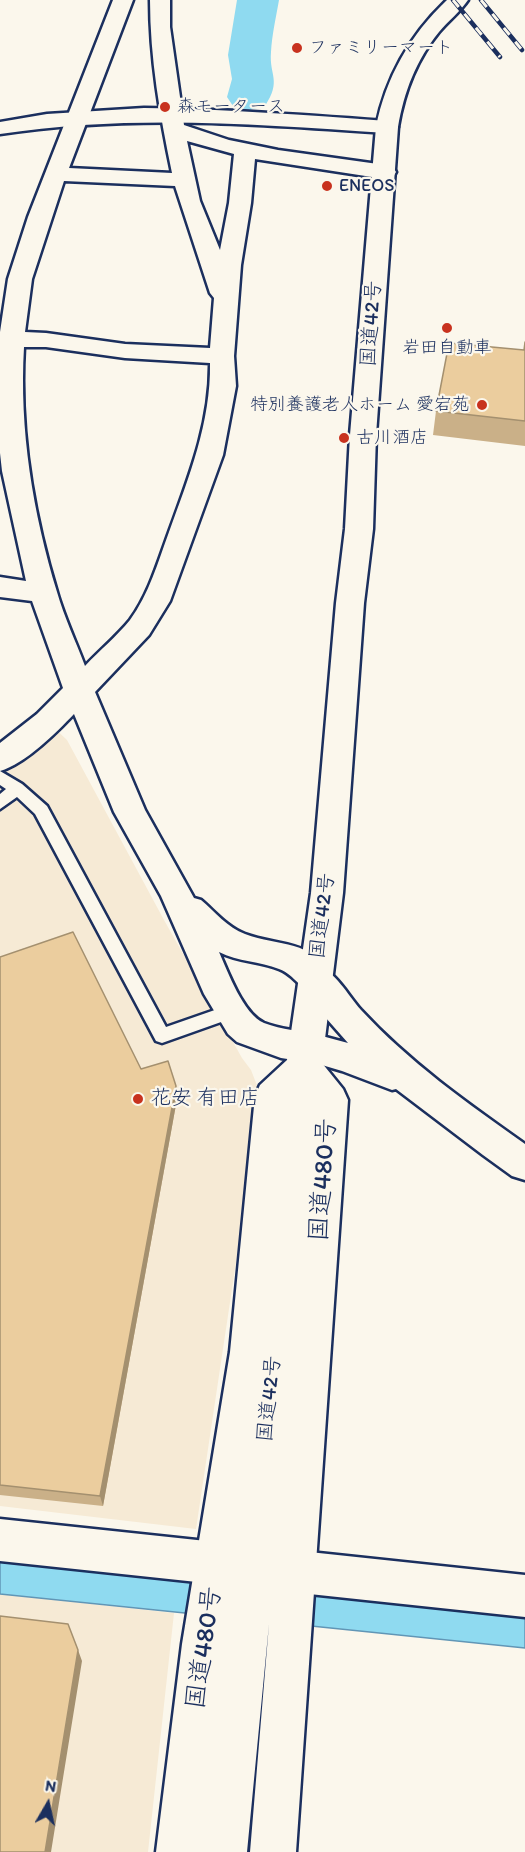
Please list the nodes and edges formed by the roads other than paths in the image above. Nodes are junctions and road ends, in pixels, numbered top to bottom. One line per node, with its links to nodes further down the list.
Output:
1 (123, 0): 4 (main road)
2 (160, 0): 5 (main road)
3 (458, 0): 6 (main road, 国道42号)
4 (77, 118): 5 (main road); 7 (main road); 10 (main road)
5 (172, 123): 6 (main road); 8 (main road); 11 (main road)
6 (387, 127): 9 (main road, 国道42号)
7 (0, 128)
8 (245, 149): 9 (main road); 12 (main road)
9 (385, 172): 24 (main road, 国道42号)
10 (55, 174): 11 (main road); 13 (main road)
11 (185, 180): 12 (main road)
12 (226, 305): 14 (main road)
13 (6, 339): 14 (main road); 15 (main road)
14 (222, 356): 18 (main road)
15 (5, 434): 17 (main road)
16 (0, 587): 17 (main road)
17 (43, 593): 18 (main road)
18 (79, 690): 19 (main road); 23 (main road)
19 (0, 760)
20 (0, 777): 21 (lane)
21 (17, 788): 22 (lane); 25 (lane)
22 (0, 803)
23 (176, 893): 24 (main road); 25 (main road)
24 (316, 979): 26 (main road, 国道42号); 27 (main road)
25 (232, 1011): 26 (main road)
26 (305, 1057): 27 (main road); 30 (main road, 国道480号); 30 (main road, 国道480号)
27 (411, 1082): 28 (main road)
28 (525, 1164)
29 (0, 1539): 30 (main road)
30 (254, 1566): 31 (main road); 32 (main road, 国道480号); 33 (main road); 34 (main road, 国道480号)
31 (525, 1596)
32 (179, 1852)
33 (224, 1852)
34 (273, 1852)

